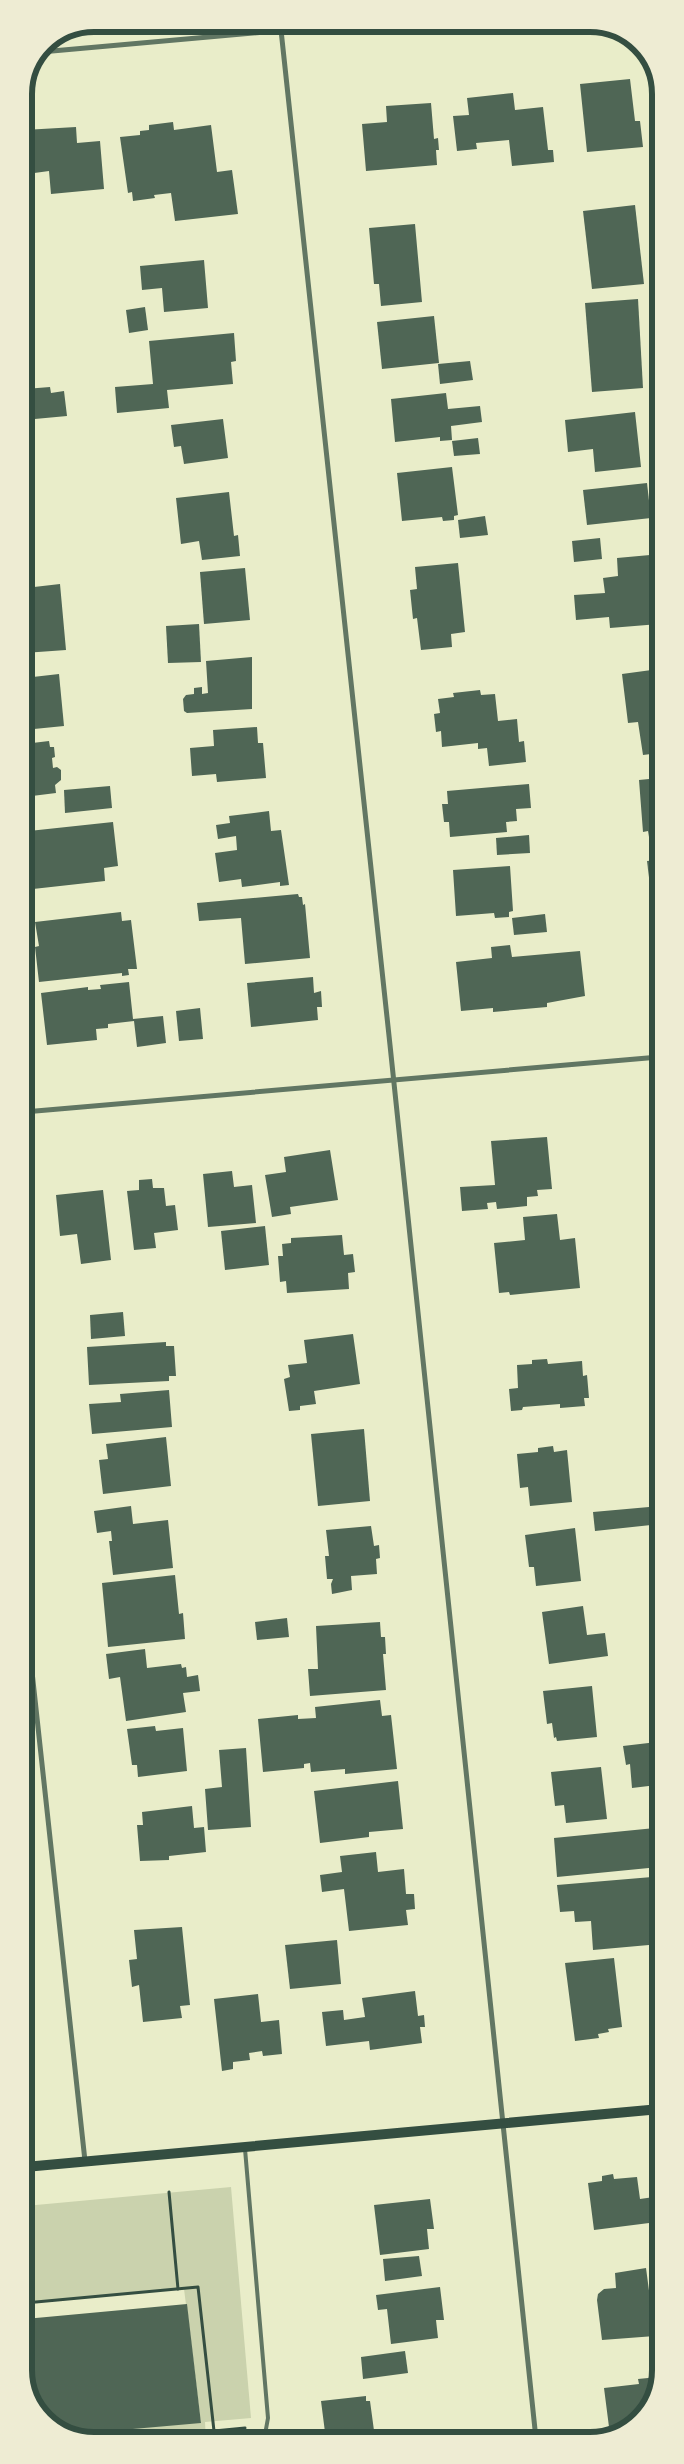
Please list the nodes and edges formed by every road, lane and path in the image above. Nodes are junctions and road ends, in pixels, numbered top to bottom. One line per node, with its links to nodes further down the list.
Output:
1 (248, 33): 3 (street)
2 (281, 33): 5 (street)
3 (51, 51)
4 (652, 1058): 5 (street)
5 (394, 1081): 6 (street); 9 (street)
6 (32, 1111)
7 (32, 1672): 11 (street)
8 (652, 2110): 9 (main road)
9 (503, 2123): 10 (main road); 18 (street)
10 (245, 2147): 11 (main road); 16 (lane)
11 (85, 2161): 12 (main road)
12 (32, 2166)
13 (169, 2192): 14 (path)
14 (178, 2289): 15 (path); 16 (path)
15 (32, 2302)
16 (267, 2426): 17 (lane)
17 (266, 2431)
18 (535, 2432)

